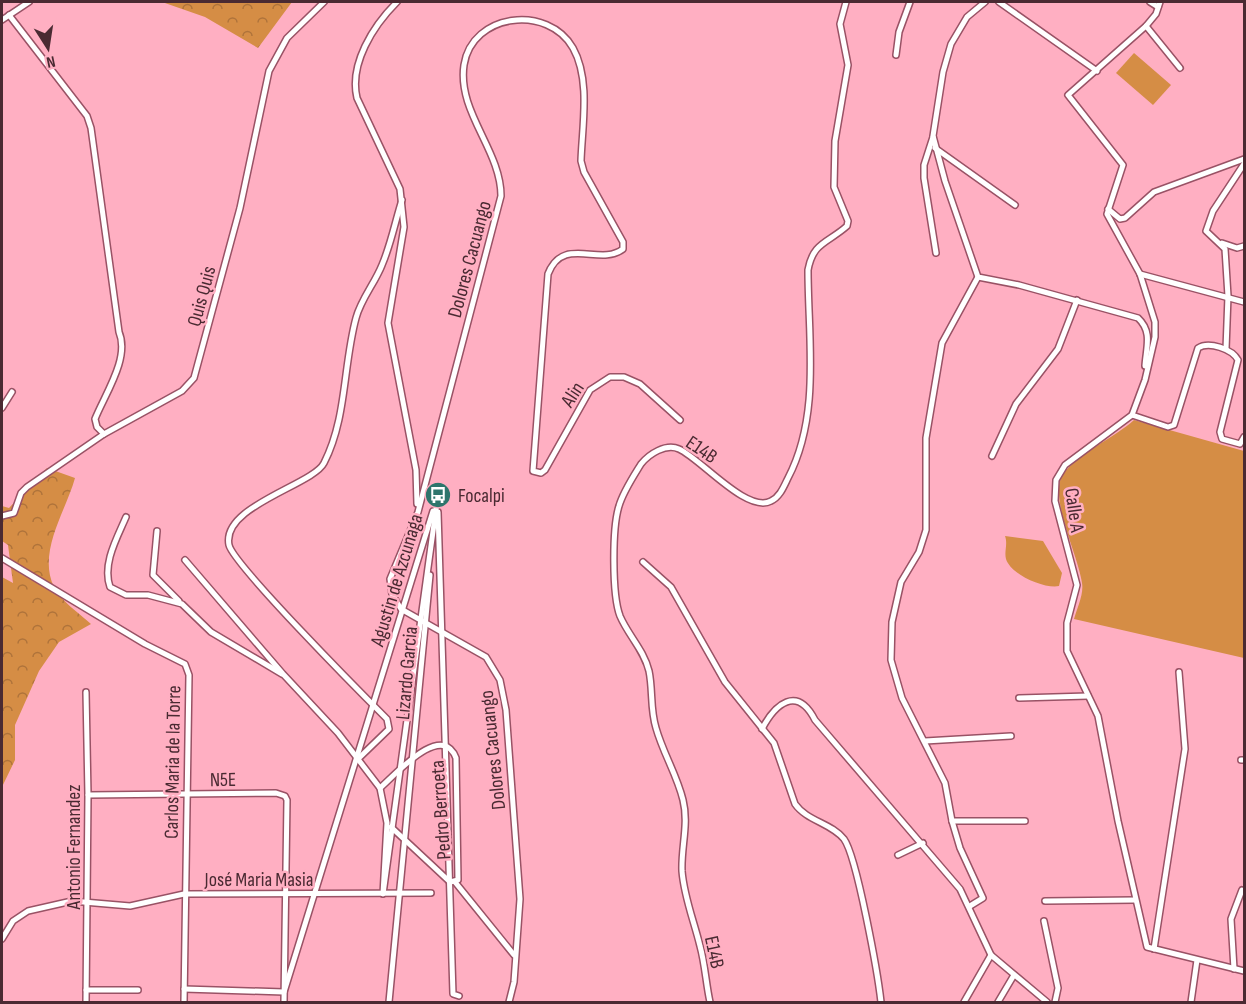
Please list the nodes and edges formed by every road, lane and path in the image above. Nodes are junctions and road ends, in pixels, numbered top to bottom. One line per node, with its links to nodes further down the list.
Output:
1 (29, 2): 10 (street)
2 (324, 2): 37 (street, Quis Quis)
3 (397, 2): 20 (street)
4 (846, 2): 106 (street, E14B)
5 (910, 2): 13 (street)
6 (985, 2): 16 (street)
7 (999, 2): 15 (street)
8 (1150, 2): 9 (street)
9 (1159, 4): 12 (street)
10 (9, 15): 11 (street); 37 (street)
11 (2, 20)
12 (1146, 26): 14 (street); 15 (street)
13 (896, 55)
14 (1180, 68)
15 (1097, 71): 22 (street)
16 (933, 136): 17 (street); 25 (street)
17 (935, 148): 21 (street); 27 (street)
18 (1245, 159): 22 (street)
19 (1245, 164): 23 (street)
20 (402, 200): 42 (street); 58 (street, Lizardo Garcia)
21 (1016, 205)
22 (1108, 209): 26 (street)
23 (1220, 243): 24 (street); 28 (street)
24 (1245, 246)
25 (936, 253)
26 (1140, 274): 28 (street); 32 (street)
27 (978, 277): 29 (street); 61 (street)
28 (1228, 296): 30 (street); 31 (street)
29 (1077, 300): 32 (street); 39 (street)
30 (1245, 302)
31 (1226, 349): 35 (street); 38 (street)
32 (1145, 380): 35 (street)
33 (12, 392): 34 (street)
34 (2, 408)
35 (1132, 415): 56 (street, Calle A)
36 (680, 420): 40 (street, Alin)
37 (104, 434): 43 (street, Quis Quis)
38 (1245, 437)
39 (992, 456)
40 (537, 473): 42 (street, Dolores Cacuango)
41 (438, 495): 50 (street, Agustin de Azcunaga); 51 (street, Lizardo Garcia); 52 (street, Agustin de Azcunaga)
42 (418, 512): 50 (street, Dolores Cacuango)
43 (2, 516)
44 (126, 517): 49 (street)
45 (157, 531): 49 (street)
46 (2, 558): 68 (street, Carlos Maria de la Torre)
47 (185, 560): 54 (street, Lizardo Garcia)
48 (643, 562): 59 (street)
49 (182, 604): 54 (street)
50 (402, 610): 51 (street, Dolores Cacuango); 58 (street, Agustin de Azcunaga)
51 (423, 621): 52 (street, Dolores Cacuango); 64 (street, Lizardo Garcia); 65 (street, Lizardo Garcia)
52 (442, 632): 62 (street, Agustin de Azcunaga); 90 (street, Dolores Cacuango)
53 (1179, 672): 89 (street)
54 (283, 674): 63 (street, Lizardo Garcia)
55 (86, 692): 67 (street, Antonio Fernandez)
56 (1088, 696): 57 (street); 83 (street, Calle A)
57 (1019, 698)
58 (373, 705): 63 (street, Agustin de Azcunaga); 63 (street, Lizardo Garcia)
59 (762, 729): 73 (street); 107 (street)
60 (1011, 736): 61 (street)
61 (925, 741): 69 (street)
62 (445, 746): 64 (street, Pedro Berroeta); 75 (street, Agustin de Azcunaga); 75 (street, Pedro Berroeta)
63 (358, 757): 66 (street, Lizardo Garcia); 80 (street, Agustin de Azcunaga)
64 (412, 760): 65 (street, Pedro Berroeta); 72 (street, Lizardo Garcia)
65 (400, 771): 66 (street, Pedro Berroeta); 71 (street, Lizardo Garcia)
66 (380, 788): 71 (street, Lizardo Garcia)
67 (88, 795): 68 (street, N5E); 85 (street, Antonio Fernandez)
68 (186, 795): 78 (street, Carlos Maria de la Torre); 79 (street, N5E)
69 (952, 821): 70 (street); 86 (street)
70 (1025, 821)
71 (389, 826): 72 (street, Pedro Berroeta); 81 (street, Lizardo Garcia)
72 (405, 840): 75 (street, Pedro Berroeta); 82 (street, Lizardo Garcia)
73 (923, 843): 74 (street); 86 (street)
74 (898, 855)
75 (452, 882): 90 (street, Pedro Berroeta); 100 (street, Agustin de Azcunaga)
76 (1242, 890): 93 (street)
77 (430, 893): 82 (street, José Maria Masia)
78 (184, 894): 79 (street, José Maria Masia); 85 (street, José Maria Masia); 96 (street, Carlos Maria de la Torre)
79 (285, 894): 80 (street, José Maria Masia); 99 (street)
80 (314, 894): 81 (street, José Maria Masia); 99 (street, Agustin de Azcunaga)
81 (383, 894): 82 (street, José Maria Masia)
82 (400, 894): 104 (street, Lizardo Garcia)
83 (1136, 900): 84 (street); 89 (street, Calle A)
84 (1045, 901)
85 (88, 903): 88 (street, José Maria Masia); 97 (street, Antonio Fernandez)
86 (970, 906): 91 (street)
87 (1044, 921): 111 (street)
88 (2, 939)
89 (1154, 950): 92 (street)
90 (514, 955): 105 (street, Dolores Cacuango)
91 (992, 955): 95 (street); 108 (street)
92 (1197, 960): 93 (street); 112 (street)
93 (1234, 969): 94 (street)
94 (1245, 971)
95 (1014, 975): 109 (street); 110 (street)
96 (184, 989): 99 (street); 102 (street, Carlos Maria de la Torre)
97 (86, 990): 98 (street); 101 (street, Antonio Fernandez)
98 (138, 990)
99 (284, 992): 103 (street)
100 (459, 996)
101 (86, 1002)
102 (184, 1002)
103 (284, 1002)
104 (389, 1002)
105 (509, 1002)
106 (710, 1002)
107 (881, 1002)
108 (964, 1002)
109 (998, 1002)
110 (1047, 1002)
111 (1055, 1002)
112 (1191, 1002)

